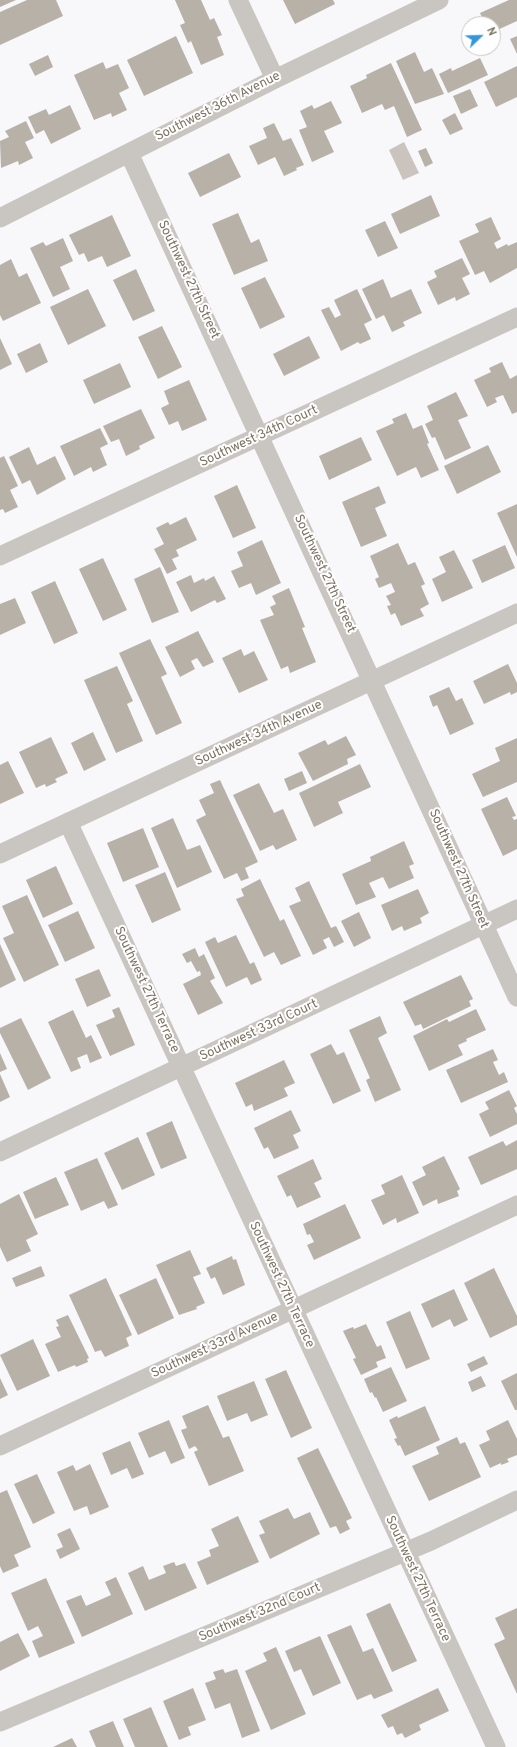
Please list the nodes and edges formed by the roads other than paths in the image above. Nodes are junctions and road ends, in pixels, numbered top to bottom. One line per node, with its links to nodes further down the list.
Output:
1 (238, 0): 3 (street)
2 (439, 0): 3 (street, Southwest 36th Avenue)
3 (275, 79): 4 (street, Southwest 36th Avenue)
4 (129, 152): 5 (street, Southwest 36th Avenue); 7 (street, Southwest 27th Street)
5 (0, 218)
6 (517, 317): 7 (street, Southwest 34th Court)
7 (260, 436): 8 (street, Southwest 34th Court); 10 (street, Southwest 27th Street)
8 (0, 556)
9 (517, 613): 10 (street, Southwest 34th Avenue)
10 (372, 680): 11 (street, Southwest 34th Avenue); 14 (street, Southwest 27th Street)
11 (68, 822): 12 (street, Southwest 34th Avenue); 16 (street, Southwest 27th Terrace)
12 (0, 854)
13 (517, 909): 14 (street, Southwest 33rd Court)
14 (483, 925): 15 (street, Southwest 27th Street); 16 (street, Southwest 33rd Court)
15 (517, 997)
16 (181, 1067): 17 (street, Southwest 33rd Court); 19 (street, Southwest 27th Terrace)
17 (0, 1152)
18 (517, 1205): 19 (street, Southwest 33rd Avenue)
19 (293, 1310): 20 (street, Southwest 33rd Avenue); 22 (street, Southwest 27th Terrace)
20 (0, 1446)
21 (517, 1500): 22 (street, Southwest 32nd Court)
22 (405, 1552): 23 (street, Southwest 32nd Court); 24 (street, Southwest 27th Terrace)
23 (0, 1722)
24 (496, 1747)

